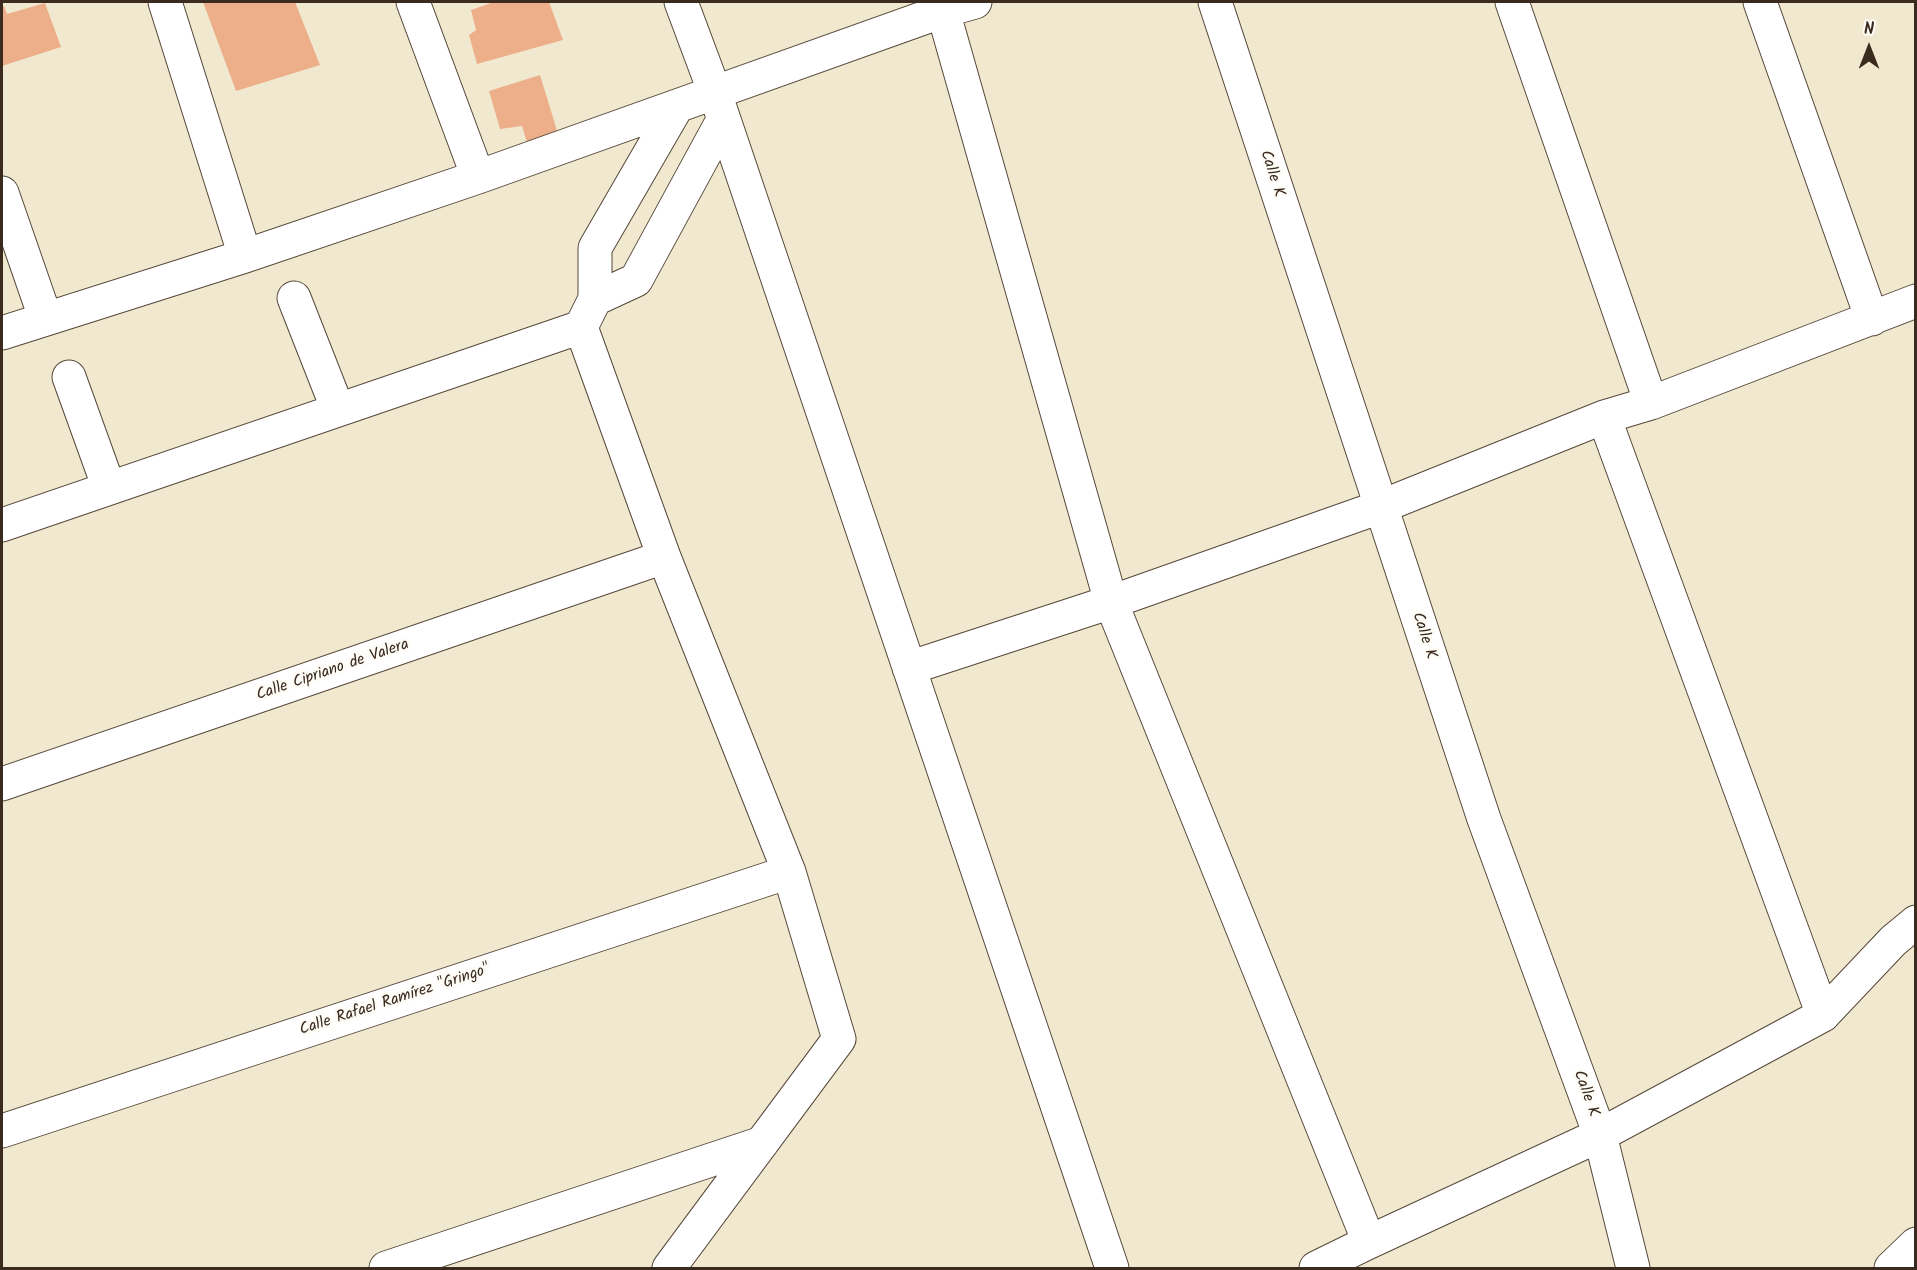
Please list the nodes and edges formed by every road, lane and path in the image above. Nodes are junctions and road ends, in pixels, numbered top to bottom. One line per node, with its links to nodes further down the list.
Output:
1 (165, 2): 13 (street)
2 (412, 2): 11 (street)
3 (681, 2): 9 (street)
4 (975, 2): 8 (street)
5 (1215, 2): 25 (street, Calle K)
6 (1512, 2): 21 (street)
7 (1760, 2): 18 (street)
8 (941, 7): 9 (street); 28 (street)
9 (719, 106): 10 (street); 16 (street); 29 (street)
10 (676, 108): 11 (street); 16 (street)
11 (478, 177): 13 (street)
12 (2, 193): 17 (street)
13 (245, 256): 17 (street)
14 (294, 298): 22 (street)
15 (1916, 302): 18 (street)
16 (588, 313): 22 (street); 27 (street)
17 (45, 317): 19 (street)
18 (1872, 319): 21 (street)
19 (2, 333)
20 (69, 377): 24 (street)
21 (1651, 403): 23 (street)
22 (338, 410): 24 (street)
23 (1604, 417): 25 (street); 33 (street)
24 (109, 488): 26 (street)
25 (1380, 507): 28 (street); 35 (street, Calle K)
26 (2, 525)
27 (664, 557): 30 (street, Calle Cipriano de Valera); 31 (street)
28 (1111, 602): 29 (street); 37 (street)
29 (909, 668): 41 (street)
30 (2, 784)
31 (789, 872): 34 (street, Calle Rafael Ramírez "Gringo"); 36 (street)
32 (1916, 922): 33 (street)
33 (1823, 1015): 35 (street)
34 (2, 1131)
35 (1600, 1135): 37 (street); 43 (street, Calle K)
36 (762, 1143): 39 (street); 40 (street)
37 (1369, 1242): 42 (street)
38 (1916, 1244): 44 (street)
39 (386, 1269)
40 (669, 1269)
41 (1112, 1269)
42 (1316, 1269)
43 (1633, 1269)
44 (1891, 1269)

